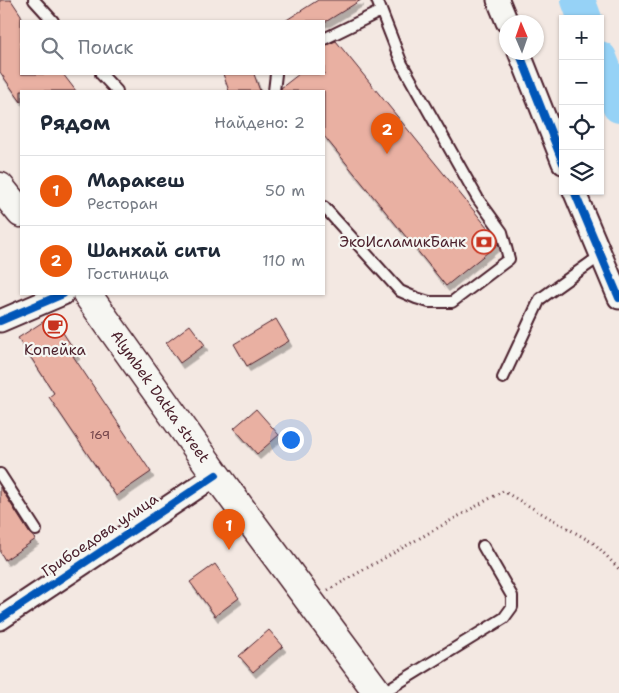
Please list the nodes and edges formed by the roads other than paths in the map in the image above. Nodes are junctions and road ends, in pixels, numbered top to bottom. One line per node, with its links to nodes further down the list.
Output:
1 (34, 0): 6 (lane)
2 (377, 0): 4 (lane)
3 (498, 0): 5 (street)
4 (381, 11): 7 (lane); 16 (lane)
5 (504, 15)
6 (52, 20)
7 (325, 39)
8 (522, 60): 13 (street)
9 (102, 75): 11 (lane)
10 (276, 75): 12 (lane)
11 (116, 90)
12 (274, 90)
13 (559, 153)
14 (0, 187): 17 (main road)
15 (576, 195): 18 (street)
16 (325, 208)
17 (20, 212)
18 (600, 256): 21 (street); 23 (lane)
19 (61, 295): 22 (street)
20 (88, 295): 25 (main road, Alymbek Datka street)
21 (619, 298)
22 (0, 321)
23 (503, 378)
24 (0, 474): 26 (lane)
25 (216, 475): 28 (street, Грибоедова улица); 29 (main road, Alymbek Datka street)
26 (36, 530)
27 (484, 546): 30 (lane)
28 (0, 619)
29 (378, 693)
30 (382, 693)

